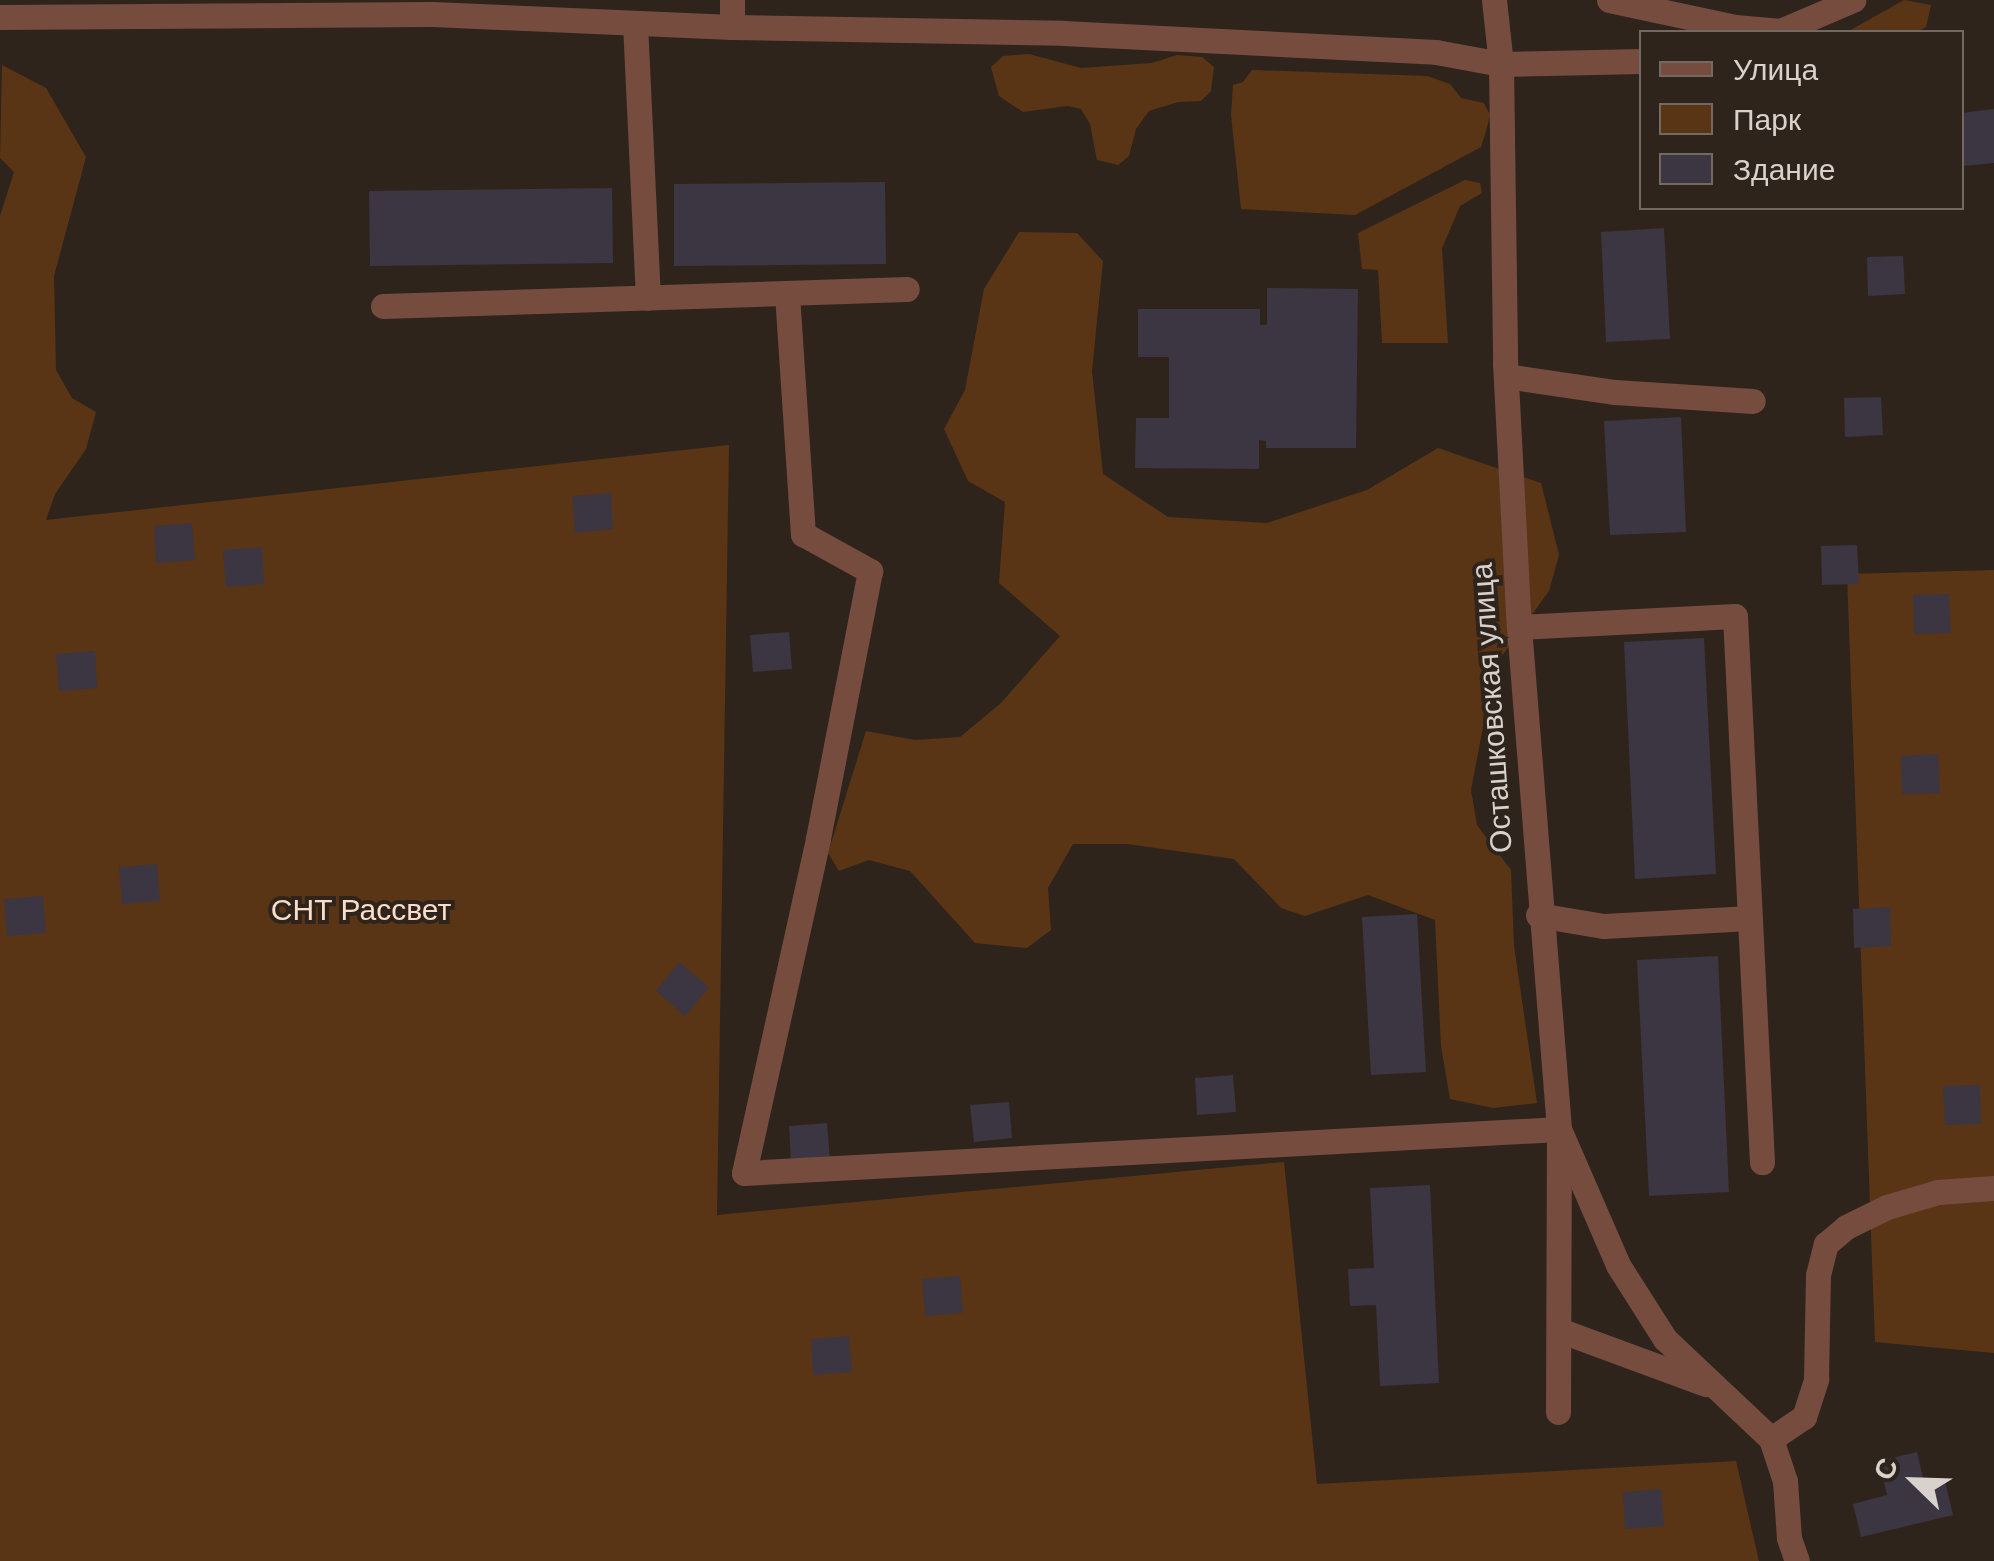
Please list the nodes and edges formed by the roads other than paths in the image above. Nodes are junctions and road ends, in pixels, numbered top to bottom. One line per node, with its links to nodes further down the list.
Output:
1 (732, 0): 8 (street)
2 (1609, 0): 9 (street)
3 (1854, 0): 10 (street)
4 (1501, 5): 12 (street, Осташковская улица)
5 (432, 7): 6 (street); 7 (street)
6 (0, 17)
7 (635, 23): 8 (street); 15 (street)
8 (732, 27): 12 (street)
9 (1765, 30)
10 (1785, 30)
11 (1639, 62): 12 (street)
12 (1501, 64): 17 (street, Осташковская улица)
13 (907, 290): 14 (street)
14 (787, 294): 15 (street); 22 (street)
15 (648, 298): 16 (street)
16 (383, 306)
17 (1506, 376): 18 (street); 19 (street, Осташковская улица)
18 (1753, 401)
19 (1518, 627): 20 (street, Осташковская улица); 21 (street)
20 (1538, 915): 21 (street); 22 (street, Осташковская улица)
21 (1750, 918): 23 (street)
22 (1558, 1129): 25 (street, Осташковская улица); 26 (street)
23 (1762, 1162)
24 (1994, 1188): 28 (street)
25 (1559, 1330): 26 (street); 27 (street, Осташковская улица)
26 (1715, 1387): 28 (street)
27 (1558, 1412)
28 (1770, 1438): 29 (street)
29 (1797, 1561)

